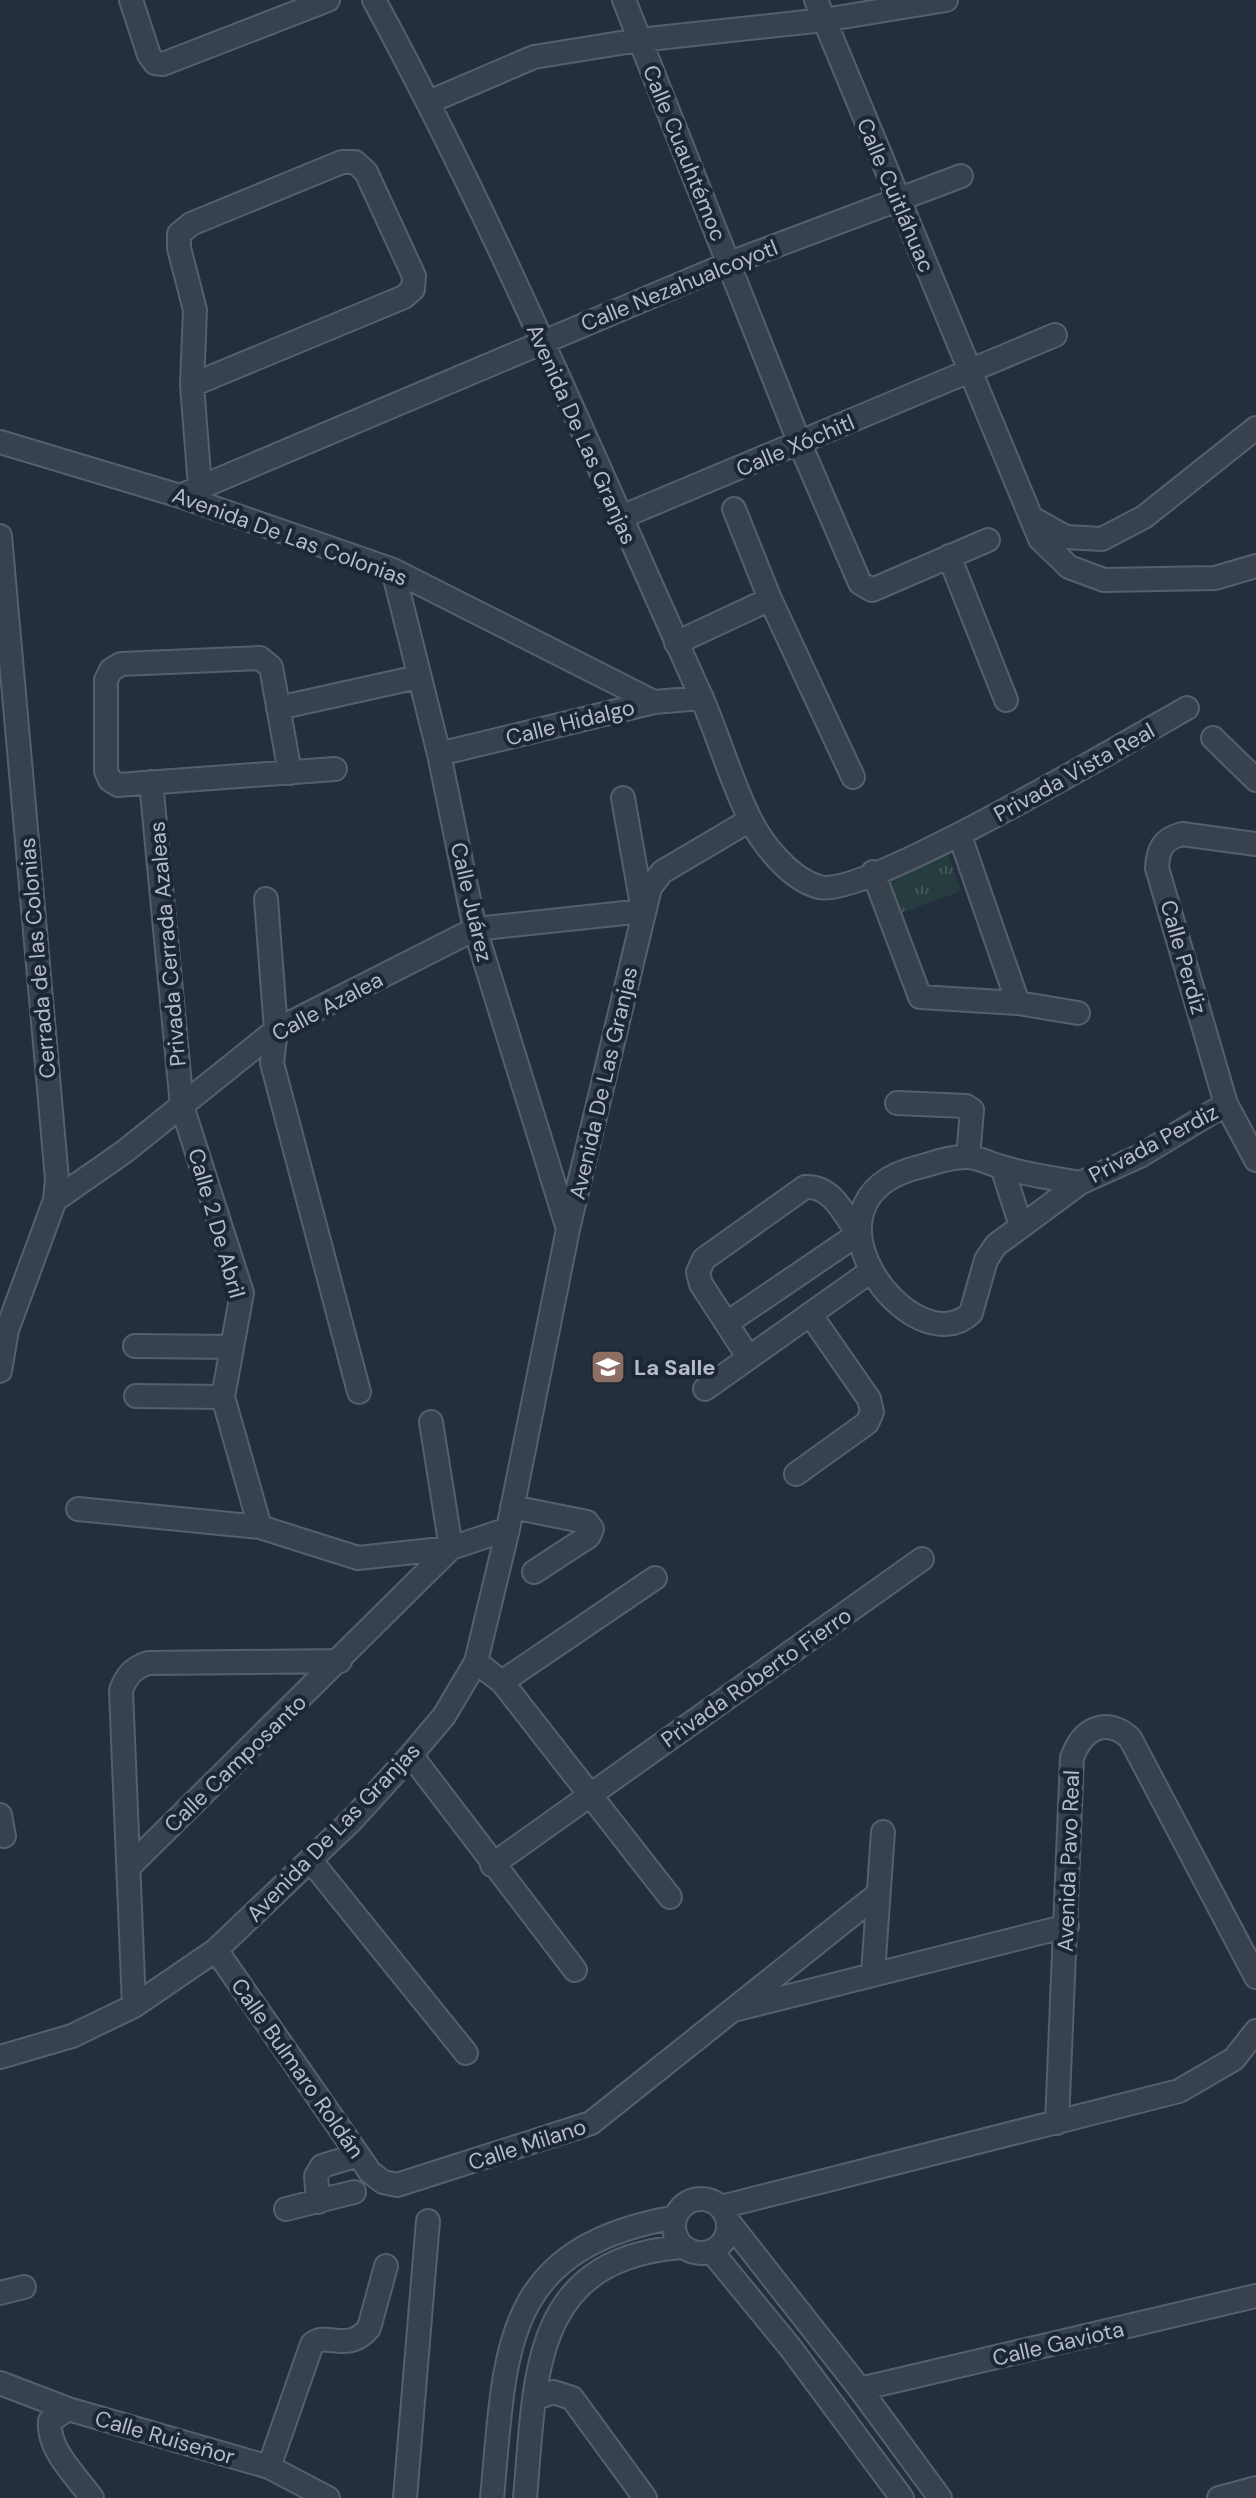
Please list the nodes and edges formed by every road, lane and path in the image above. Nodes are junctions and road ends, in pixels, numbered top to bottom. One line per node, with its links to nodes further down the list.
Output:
1 (131, 0): 2 (street)
2 (328, 0)
3 (374, 0): 8 (street, Avenida De Las Granjas)
4 (624, 0): 7 (street, Calle Cuauhtémoc)
5 (946, 0): 6 (street)
6 (820, 10): 7 (street); 10 (street, Calle Cuitláhuac)
7 (639, 40): 8 (street); 11 (street, Calle Cuauhtémoc)
8 (429, 102): 13 (street, Avenida De Las Granjas)
9 (961, 176): 10 (street, Calle Nezahualcoyotl)
10 (897, 201): 11 (street, Calle Nezahualcoyotl); 14 (street, Calle Cuitláhuac)
11 (730, 263): 13 (street, Calle Nezahualcoyotl); 18 (street, Calle Cuauhtémoc)
12 (1055, 335): 14 (street, Calle Xóchitl)
13 (542, 340): 19 (street, Calle Nezahualcoyotl); 21 (street, Avenida De Las Granjas)
14 (971, 368): 18 (street, Calle Xóchitl); 22 (street, Calle Cuitláhuac)
15 (192, 385): 15 (street); 19 (street)
16 (1256, 428): 22 (street)
17 (0, 442): 19 (street, Avenida De Las Colonias)
18 (800, 444): 21 (street, Calle Xóchitl); 25 (street, Calle Cuauhtémoc)
19 (190, 492): 27 (street, Avenida De Las Colonias)
20 (734, 509): 28 (street)
21 (619, 518): 29 (street, Avenida De Las Granjas)
22 (1036, 529): 26 (street)
23 (0, 536): 61 (street, Cerrada de las Colonias)
24 (988, 540): 25 (street)
25 (949, 556): 32 (street)
26 (1256, 566)
27 (393, 570): 30 (street, Calle Juárez); 33 (street, Avenida De Las Colonias)
28 (770, 599): 29 (street); 40 (street)
29 (676, 643): 31 (street, Avenida De Las Granjas)
30 (418, 677): 34 (street); 37 (street, Calle Juárez)
31 (702, 698): 33 (street, Calle Hidalgo); 44 (street, Avenida De Las Granjas)
32 (1006, 700)
33 (654, 702): 37 (street, Calle Hidalgo)
34 (278, 708): 39 (street); 42 (street)
35 (1187, 708): 45 (street, Privada Vista Real)
36 (1213, 738): 41 (street)
37 (439, 754): 50 (street, Calle Juárez)
38 (335, 769): 39 (street)
39 (290, 773): 42 (street)
40 (853, 777)
41 (1256, 780)
42 (151, 782): 56 (street, Privada Cerrada Azaleas)
43 (623, 798): 49 (street)
44 (750, 820): 47 (street, Privada Vista Real); 49 (street, Avenida De Las Granjas)
45 (960, 836): 47 (street, Privada Vista Real); 51 (street)
46 (1256, 844): 55 (street, Calle Perdiz)
47 (873, 872): 51 (street)
48 (266, 899): 53 (street)
49 (643, 911): 50 (street, Calle Azalea); 63 (street, Avenida De Las Granjas)
50 (475, 929): 53 (street, Calle Azalea); 63 (street, Calle Juárez)
51 (1018, 1003): 52 (street)
52 (1078, 1013)
53 (276, 1030): 56 (street, Calle Azalea); 73 (street)
54 (897, 1103): 57 (street)
55 (1226, 1104): 58 (street, Calle Perdiz); 60 (street, Privada Perdiz)
56 (182, 1106): 61 (street, Calle Azalea); 69 (street, Calle 2 De Abril)
57 (968, 1157): 59 (street, Privada Perdiz); 64 (street, Privada Perdiz)
58 (1256, 1160)
59 (1002, 1167): 60 (street, Privada Perdiz); 62 (street)
60 (1080, 1183): 62 (street, Privada Perdiz)
61 (55, 1200): 71 (street, Cerrada de las Colonias)
62 (1021, 1226): 65 (street, Privada Perdiz)
63 (568, 1229): 79 (street, Avenida De Las Granjas)
64 (858, 1234): 65 (street, Privada Perdiz); 67 (street); 67 (street)
65 (871, 1271): 66 (street)
66 (810, 1314): 70 (street); 77 (street)
67 (727, 1323): 70 (street)
68 (135, 1346): 69 (street)
69 (232, 1347): 75 (street, Calle 2 De Abril)
70 (747, 1355): 72 (street)
71 (0, 1371)
72 (705, 1389)
73 (359, 1392)
74 (136, 1396): 75 (street)
75 (223, 1397): 80 (street, Calle 2 De Abril)
76 (431, 1422): 81 (street)
77 (796, 1474)
78 (78, 1509): 80 (street)
79 (510, 1518): 81 (street); 83 (street); 86 (street, Avenida De Las Granjas)
80 (260, 1527): 81 (street)
81 (451, 1548): 85 (street, Calle Camposanto)
82 (922, 1559): 89 (street, Privada Roberto Fierro)
83 (534, 1572)
84 (655, 1578): 87 (street)
85 (340, 1661): 93 (street, Calle Camposanto); 93 (street, Calle Camposanto)
86 (476, 1662): 87 (street); 88 (street, Avenida De Las Granjas)
87 (502, 1682): 89 (street)
88 (411, 1755): 91 (street, Avenida De Las Granjas); 92 (street)
89 (589, 1794): 92 (street, Privada Roberto Fierro); 95 (street)
90 (883, 1832): 94 (street)
91 (311, 1861): 97 (street, Avenida De Las Granjas); 104 (street)
92 (492, 1865): 98 (street)
93 (130, 1866): 101 (street, Calle Camposanto)
94 (878, 1894): 99 (street); 102 (street, Calle Milano)
95 (670, 1897)
96 (1067, 1926): 99 (street, Calle Milano); 100 (street, Avenida Pavo Real); 106 (street, Avenida Pavo Real)
97 (216, 1950): 101 (street, Avenida De Las Granjas); 107 (street, Calle Bulmaro Roldán)
98 (575, 1970)
99 (873, 1973): 102 (street, Calle Milano)
100 (1256, 1977)
101 (134, 2006): 105 (street, Avenida De Las Granjas)
102 (730, 2011): 108 (street, Calle Milano)
103 (1256, 2031): 106 (street)
104 (466, 2053)
105 (0, 2057)
106 (1057, 2123): 112 (street)
107 (358, 2155): 108 (street, Calle Bulmaro Roldán); 110 (street)
108 (383, 2182)
109 (354, 2192): 110 (street)
110 (318, 2202): 111 (street)
111 (286, 2209)
112 (724, 2214): 113 (street); 116 (street); 122 (street)
113 (676, 2217): 115 (street); 130 (street)
114 (428, 2221): 129 (street)
115 (683, 2247): 116 (street); 123 (street)
116 (712, 2252): 133 (street)
117 (386, 2266): 125 (street)
118 (24, 2287): 119 (street)
119 (0, 2293)
120 (1256, 2296): 122 (street, Calle Gaviota)
121 (0, 2383): 124 (street, Calle Ruiseñor)
122 (860, 2389): 134 (street)
123 (534, 2399): 131 (street); 132 (street)
124 (68, 2409): 125 (street, Calle Ruiseñor); 127 (street)
125 (269, 2467): 128 (street, Calle Ruiseñor)
126 (1256, 2488): 135 (street)
127 (92, 2498)
128 (328, 2498)
129 (405, 2498)
130 (492, 2498)
131 (525, 2498)
132 (645, 2498)
133 (902, 2498)
134 (940, 2498)
135 (1219, 2498)

